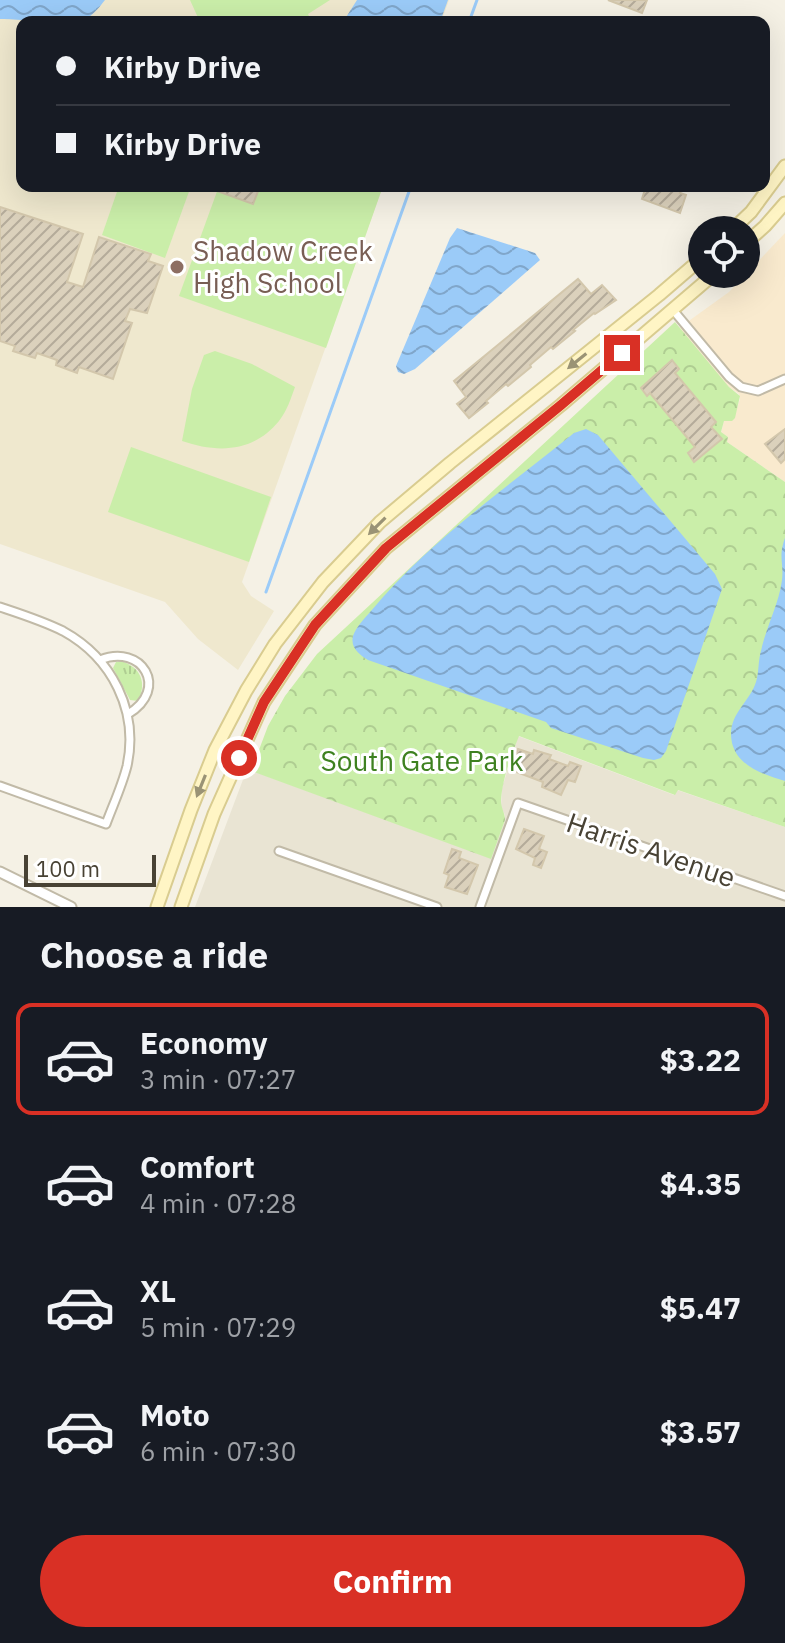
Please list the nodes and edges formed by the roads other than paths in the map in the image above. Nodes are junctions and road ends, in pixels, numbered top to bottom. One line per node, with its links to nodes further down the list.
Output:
1 (785, 166): 2 (main road)
2 (770, 186)
3 (766, 192): 5 (main road)
4 (785, 203): 7 (main road)
5 (751, 212): 6 (main road); 7 (main road)
6 (747, 216)
7 (765, 226): 8 (main road)
8 (760, 230)
9 (688, 270): 11 (main road)
10 (698, 288): 12 (main road)
11 (659, 295): 12 (main road); 15 (main road, one-way to 15)
12 (673, 310): 13 (street); 16 (main road)
13 (785, 379)
14 (0, 607): 17 (street)
15 (275, 644): 16 (main road); 24 (main road, one-way to 24)
16 (294, 657): 25 (main road)
17 (100, 660): 18 (street); 18 (street)
18 (128, 714): 19 (street)
19 (0, 786)
20 (279, 851): 26 (street)
21 (0, 872): 23 (street)
22 (785, 896): 27 (street, Harris Avenue)
23 (71, 907)
24 (157, 907)
25 (181, 907)
26 (437, 907)
27 (480, 907)

